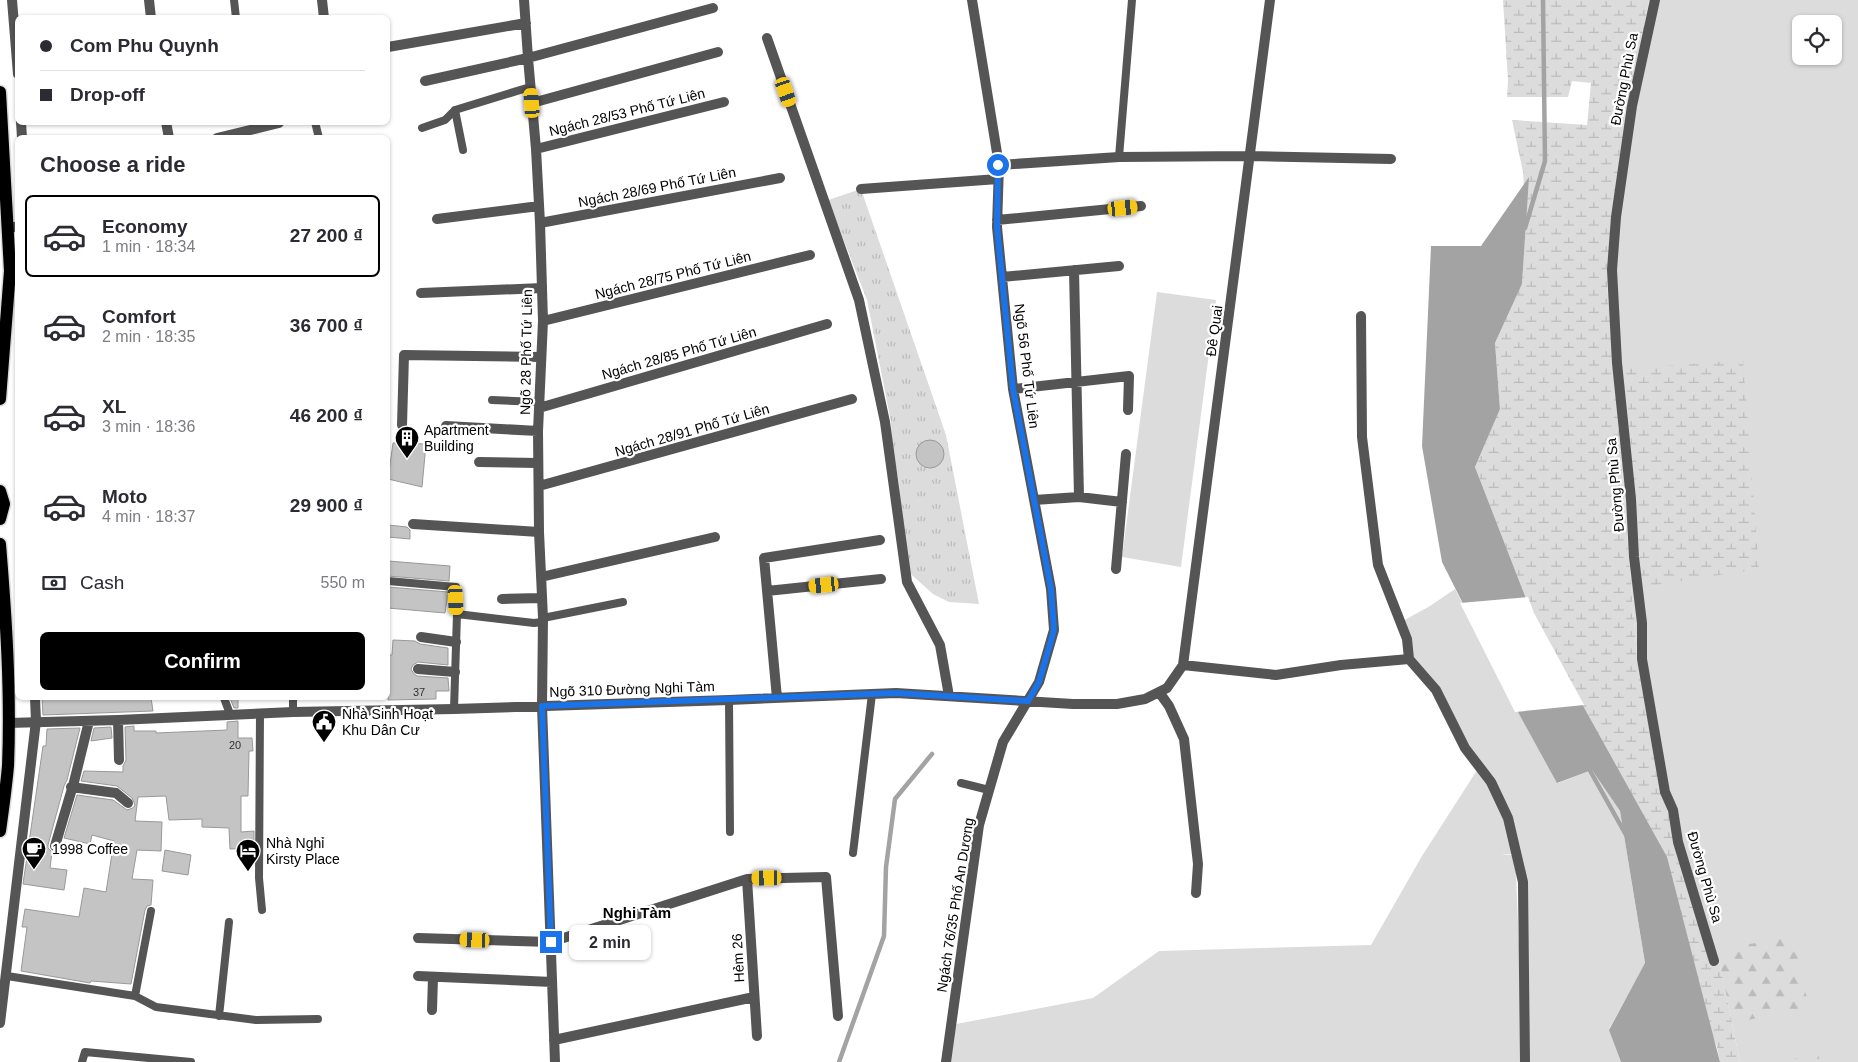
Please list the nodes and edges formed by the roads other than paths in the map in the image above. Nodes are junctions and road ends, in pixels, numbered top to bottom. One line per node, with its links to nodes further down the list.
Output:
1 (12, 0): 15 (street)
2 (149, 0): 11 (street)
3 (234, 0): 12 (lane)
4 (322, 0): 13 (street)
5 (524, 0): 14 (street, Ngõ 28 Phố Tứ Liên)
6 (972, 0): 34 (street, Ngõ 56 Phố Tứ Liên)
7 (1132, 0): 32 (lane)
8 (1270, 0): 31 (street, Đê Quai)
9 (1655, 0): 128 (street, Đường Phù Sa)
10 (713, 8): 19 (street)
11 (151, 15)
12 (236, 15)
13 (324, 15)
14 (526, 23): 17 (street); 19 (street, Ngõ 28 Phố Tứ Liên)
15 (15, 37)
16 (767, 38): 96 (street)
17 (390, 47)
18 (718, 52): 24 (street)
19 (528, 58): 20 (street); 21 (street, Ngõ 28 Phố Tứ Liên)
20 (425, 81)
21 (530, 87): 24 (street, Ngõ 28 Phố Tứ Liên); 25 (lane)
22 (0, 92): 43 (main road)
23 (724, 102): 29 (street, Ngách 28/53 Phố Tứ Liên)
24 (532, 103): 29 (street, Ngõ 28 Phố Tứ Liên)
25 (455, 110): 27 (lane); 30 (lane)
26 (271, 125): 28 (street)
27 (422, 128)
28 (229, 135)
29 (536, 149): 38 (street, Ngõ 28 Phố Tứ Liên)
30 (463, 150)
31 (1251, 156): 32 (street); 33 (street); 91 (street, Đê Quai)
32 (1119, 157): 34 (street)
33 (1391, 160)
34 (998, 165): 36 (street, Ngõ 56 Phố Tứ Liên)
35 (780, 178): 42 (street, Ngách 28/69 Phố Tứ Liên)
36 (998, 179): 37 (street); 41 (street, Ngõ 56 Phố Tứ Liên)
37 (861, 189)
38 (539, 206): 40 (street); 42 (street, Ngõ 28 Phố Tứ Liên)
39 (1141, 206): 41 (street)
40 (437, 219)
41 (997, 220): 47 (street, Ngõ 56 Phố Tứ Liên)
42 (540, 223): 48 (street, Ngõ 28 Phố Tứ Liên)
43 (12, 227): 56 (main road)
44 (810, 255): 51 (street, Ngách 28/75 Phố Tứ Liên)
45 (1119, 266): 46 (street)
46 (1074, 270): 47 (street); 54 (street)
47 (1002, 277): 55 (street, Ngõ 56 Phố Tứ Liên)
48 (542, 288): 49 (street); 51 (street, Ngõ 28 Phố Tứ Liên)
49 (421, 293)
50 (1361, 316): 90 (street)
51 (543, 321): 53 (street, Ngõ 28 Phố Tứ Liên)
52 (827, 324): 59 (street, Ngách 28/85 Phố Tứ Liên)
53 (540, 357): 59 (street, Ngõ 28 Phố Tứ Liên); 61 (street)
54 (1077, 383): 55 (street); 60 (street); 69 (street)
55 (1013, 389): 70 (street, Ngõ 56 Phố Tứ Liên)
56 (0, 399)
57 (852, 399): 67 (street, Ngách 28/91 Phố Tứ Liên)
58 (492, 400): 59 (lane)
59 (539, 405): 63 (street, Ngõ 28 Phố Tứ Liên)
60 (1128, 410)
61 (402, 425)
62 (446, 426): 63 (street)
63 (538, 431): 66 (street, Ngõ 28 Phố Tứ Liên)
64 (1126, 454): 71 (street)
65 (479, 462): 66 (street)
66 (537, 462): 67 (street, Ngõ 28 Phố Tứ Liên)
67 (539, 486): 74 (street, Ngõ 28 Phố Tứ Liên)
68 (0, 492): 72 (main road)
69 (1079, 497): 70 (street); 71 (street)
70 (1034, 500): 102 (street, Ngõ 56 Phố Tứ Liên)
71 (1122, 502): 78 (street)
72 (0, 518)
73 (413, 524): 74 (street)
74 (538, 532): 79 (street, Ngõ 28 Phố Tứ Liên)
75 (715, 537): 79 (street)
76 (880, 540): 82 (street)
77 (0, 544): 111 (main road)
78 (1116, 569)
79 (541, 577): 84 (street, Ngõ 28 Phố Tứ Liên)
80 (881, 579): 82 (street)
81 (390, 581): 86 (lane)
82 (767, 591): 97 (street)
83 (502, 598): 84 (street)
84 (541, 598): 87 (street, Ngõ 28 Phố Tứ Liên)
85 (623, 602): 87 (lane)
86 (457, 614): 87 (lane); 89 (lane)
87 (542, 620): 103 (street, Ngõ 28 Phố Tứ Liên)
88 (421, 637): 89 (street)
89 (456, 642): 93 (lane)
90 (1409, 659): 91 (street); 147 (street)
91 (1183, 664): 94 (street, Ngõ 310 Đường Nghi Tàm)
92 (418, 669): 93 (street)
93 (455, 672): 104 (lane)
94 (1160, 692): 102 (street, Ngõ 310 Đường Nghi Tàm); 122 (street)
95 (872, 694): 96 (street, Ngõ 310 Đường Nghi Tàm); 97 (street, Ngõ 310 Đường Nghi Tàm); 120 (lane)
96 (949, 696): 102 (street, Ngõ 310 Đường Nghi Tàm)
97 (778, 698): 101 (street, Ngõ 310 Đường Nghi Tàm)
98 (35, 700): 109 (street)
99 (225, 700): 107 (lane)
100 (293, 700): 105 (lane)
101 (729, 700): 103 (street, Ngõ 310 Đường Nghi Tàm); 118 (lane)
102 (1028, 701): 115 (street, Ngách 76/35 Phố An Dương)
103 (542, 706): 104 (street, Ngõ 310 Đường Nghi Tàm); 127 (street, Ngõ 28 Phố Tứ Liên)
104 (454, 709): 105 (street, Ngõ 310 Đường Nghi Tàm)
105 (293, 712): 106 (street, Ngõ 310 Đường Nghi Tàm)
106 (260, 713): 107 (street, Ngõ 310 Đường Nghi Tàm); 124 (lane)
107 (230, 714): 108 (street, Ngõ 310 Đường Nghi Tàm)
108 (118, 720): 110 (street, Ngõ 310 Đường Nghi Tàm); 112 (street)
109 (36, 721): 110 (street, Ngõ 310 Đường Nghi Tàm); 111 (street, Ngõ 310 Đường Nghi Tàm); 129 (street)
110 (89, 721): 114 (street)
111 (8, 723): 117 (main road)
112 (119, 760)
113 (961, 783): 115 (lane)
114 (72, 787): 116 (street); 119 (street)
115 (989, 790): 146 (street, Ngách 76/35 Phố An Dương)
116 (128, 803)
117 (0, 831)
118 (730, 832)
119 (55, 846)
120 (853, 853)
121 (747, 879): 127 (street); 134 (street, Hẻm 26); 137 (street)
122 (1196, 892)
123 (151, 910): 133 (lane)
124 (262, 910)
125 (229, 922): 136 (lane)
126 (418, 938): 127 (street)
127 (551, 942): 132 (street, Ngõ 28 Phố Tứ Liên)
128 (1714, 961)
129 (6, 976): 133 (lane); 139 (street)
130 (418, 976): 131 (street)
131 (433, 977): 132 (street); 135 (street)
132 (552, 982): 141 (street, Ngõ 28 Phố Tứ Liên)
133 (135, 996): 136 (lane)
134 (754, 997): 140 (street, Hẻm 26); 141 (street)
135 (432, 1010)
136 (219, 1016): 138 (lane)
137 (838, 1016)
138 (318, 1019)
139 (0, 1024)
140 (757, 1036)
141 (554, 1040): 145 (street, Ngõ 28 Phố Tứ Liên)
142 (159, 1061): 143 (lane); 144 (lane)
143 (82, 1062)
144 (191, 1062)
145 (555, 1062)
146 (946, 1062)
147 (1525, 1062)

